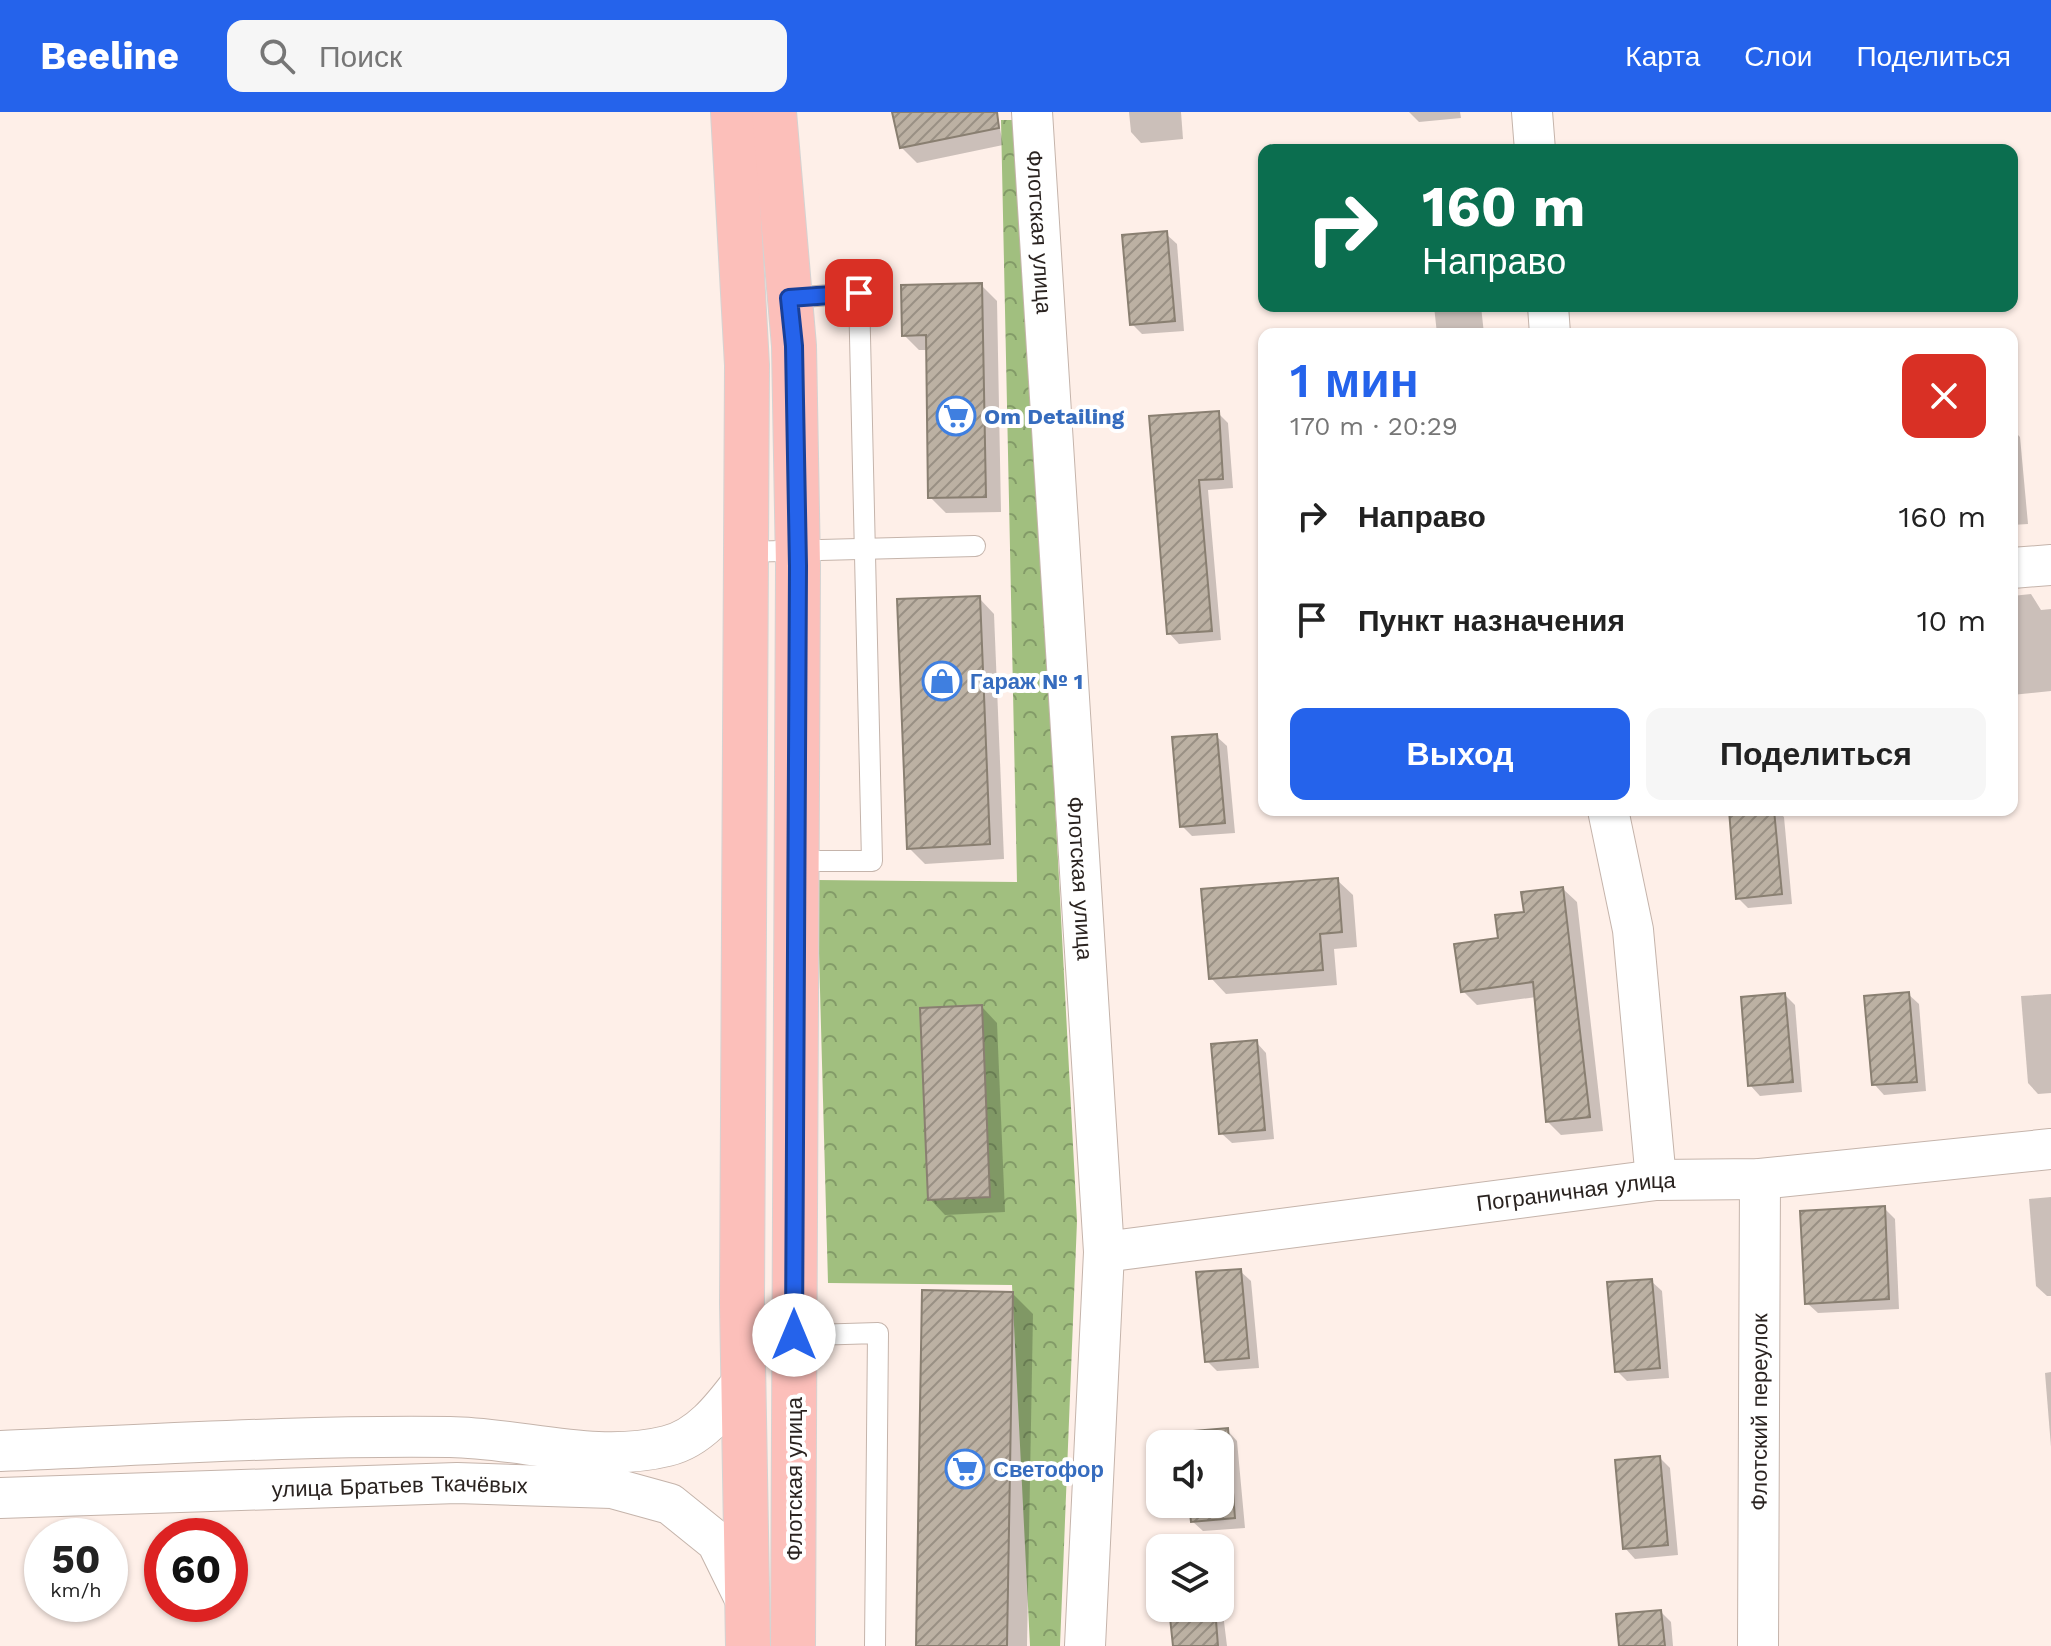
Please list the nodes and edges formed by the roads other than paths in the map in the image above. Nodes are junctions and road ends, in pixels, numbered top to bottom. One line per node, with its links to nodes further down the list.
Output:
1 (733, 112): 10 (main road)
2 (774, 112): 6 (main road, Флотская улица)
3 (1032, 112): 18 (street, Флотская улица)
4 (1532, 112): 5 (street)
5 (1535, 144)
6 (789, 298): 8 (lane); 9 (main road, Флотская улица)
7 (975, 546): 8 (lane)
8 (865, 549): 9 (lane); 14 (lane)
9 (797, 551): 10 (lane); 14 (main road, Флотская улица)
10 (746, 552): 20 (main road)
11 (2051, 565): 12 (street)
12 (2018, 568)
13 (1610, 816): 17 (street)
14 (796, 861): 19 (main road, Флотская улица)
15 (2051, 1149): 16 (street, Пограничная улица)
16 (1760, 1179): 17 (street, Пограничная улица); 29 (street, Флотский переулок)
17 (1656, 1180): 18 (street, Пограничная улица)
18 (1104, 1252): 28 (street, Флотская улица)
19 (794, 1335): 20 (lane); 26 (main road, Флотская улица); 27 (lane)
20 (743, 1337): 21 (main road)
21 (744, 1380): 22 (street, улица Братьев Ткачёвых); 24 (main road)
22 (0, 1451)
23 (0, 1498): 24 (street, улица Братьев Ткачёвых)
24 (747, 1603): 25 (main road)
25 (748, 1646)
26 (793, 1646)
27 (875, 1646)
28 (1085, 1646)
29 (1758, 1646)

